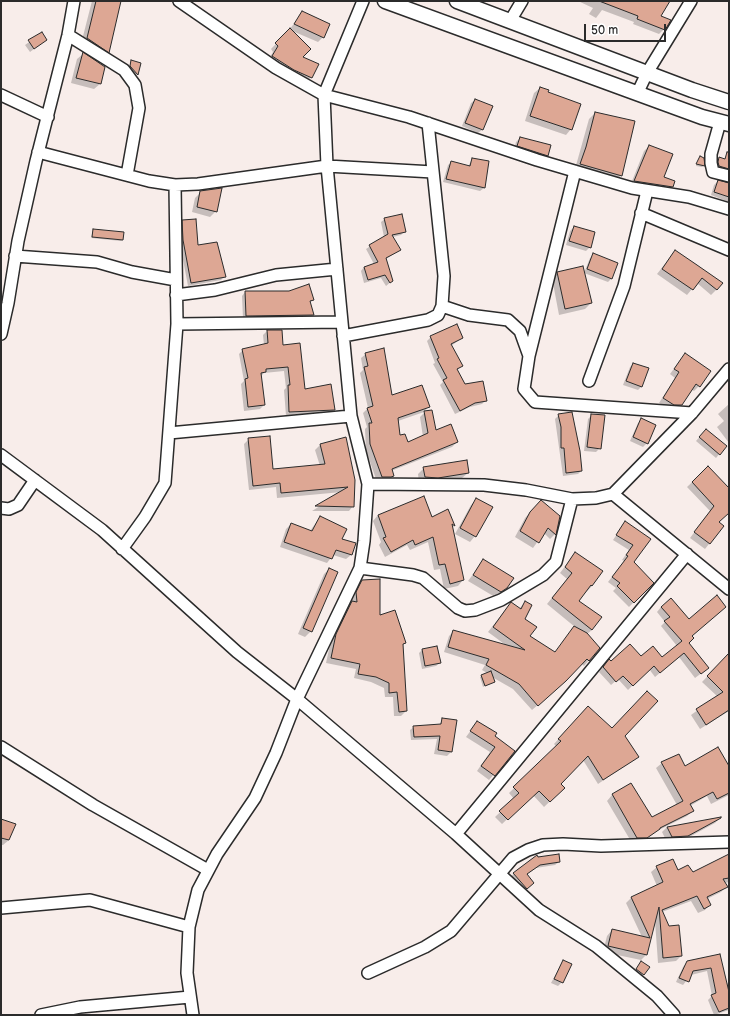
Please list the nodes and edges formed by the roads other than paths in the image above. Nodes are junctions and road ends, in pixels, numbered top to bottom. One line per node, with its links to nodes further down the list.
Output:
1 (74, 1): 9 (street)
2 (179, 1): 13 (street)
3 (363, 1): 13 (street)
4 (385, 1): 11 (main road)
5 (457, 1): 8 (main road)
6 (522, 1): 8 (street)
7 (691, 1): 10 (street)
8 (510, 21): 10 (main road)
9 (68, 35): 15 (street); 22 (street)
10 (647, 73): 11 (street); 14 (main road)
11 (637, 94): 16 (main road)
12 (1, 95): 15 (street)
13 (324, 95): 17 (street); 19 (street)
14 (729, 102)
15 (48, 117): 18 (street)
16 (725, 123): 23 (street)
17 (428, 124): 20 (street); 21 (street)
18 (38, 152): 22 (street); 29 (street)
19 (327, 166): 21 (street); 24 (street); 30 (street)
20 (575, 171): 25 (street); 38 (street)
21 (433, 172): 33 (street)
22 (127, 175): 24 (street)
23 (729, 176)
24 (175, 186): 31 (street)
25 (647, 191): 26 (street); 27 (street)
26 (729, 209)
27 (641, 213): 28 (street); 40 (street)
28 (729, 250)
29 (15, 256): 31 (street); 36 (street)
30 (337, 269): 32 (street); 34 (street)
31 (176, 280): 32 (street)
32 (176, 295): 35 (street)
33 (442, 306): 37 (street); 38 (street)
34 (342, 322): 35 (street); 37 (street)
35 (177, 324): 43 (street)
36 (1, 334)
37 (343, 336): 42 (street)
38 (529, 356): 41 (street)
39 (729, 369): 41 (street)
40 (589, 381)
41 (692, 413): 47 (street)
42 (351, 416): 43 (street); 46 (street)
43 (169, 433): 50 (street)
44 (1, 455): 45 (street)
45 (35, 480): 49 (street); 50 (street)
46 (368, 484): 48 (street); 52 (street)
47 (613, 494): 48 (street); 51 (street)
48 (572, 499): 52 (street)
49 (1, 508)
50 (122, 548): 54 (street)
51 (687, 554): 53 (street); 56 (street)
52 (360, 568): 54 (street)
53 (729, 589)
54 (297, 698): 56 (street); 58 (street)
55 (1, 747): 58 (street)
56 (456, 834): 59 (street)
57 (729, 842): 59 (street)
58 (208, 870): 61 (street)
59 (500, 874): 62 (street); 66 (street)
60 (1, 908): 61 (street)
61 (189, 927): 63 (street)
62 (368, 973)
63 (190, 997): 64 (street); 65 (street)
64 (40, 1015)
65 (193, 1015)
66 (674, 1015)

